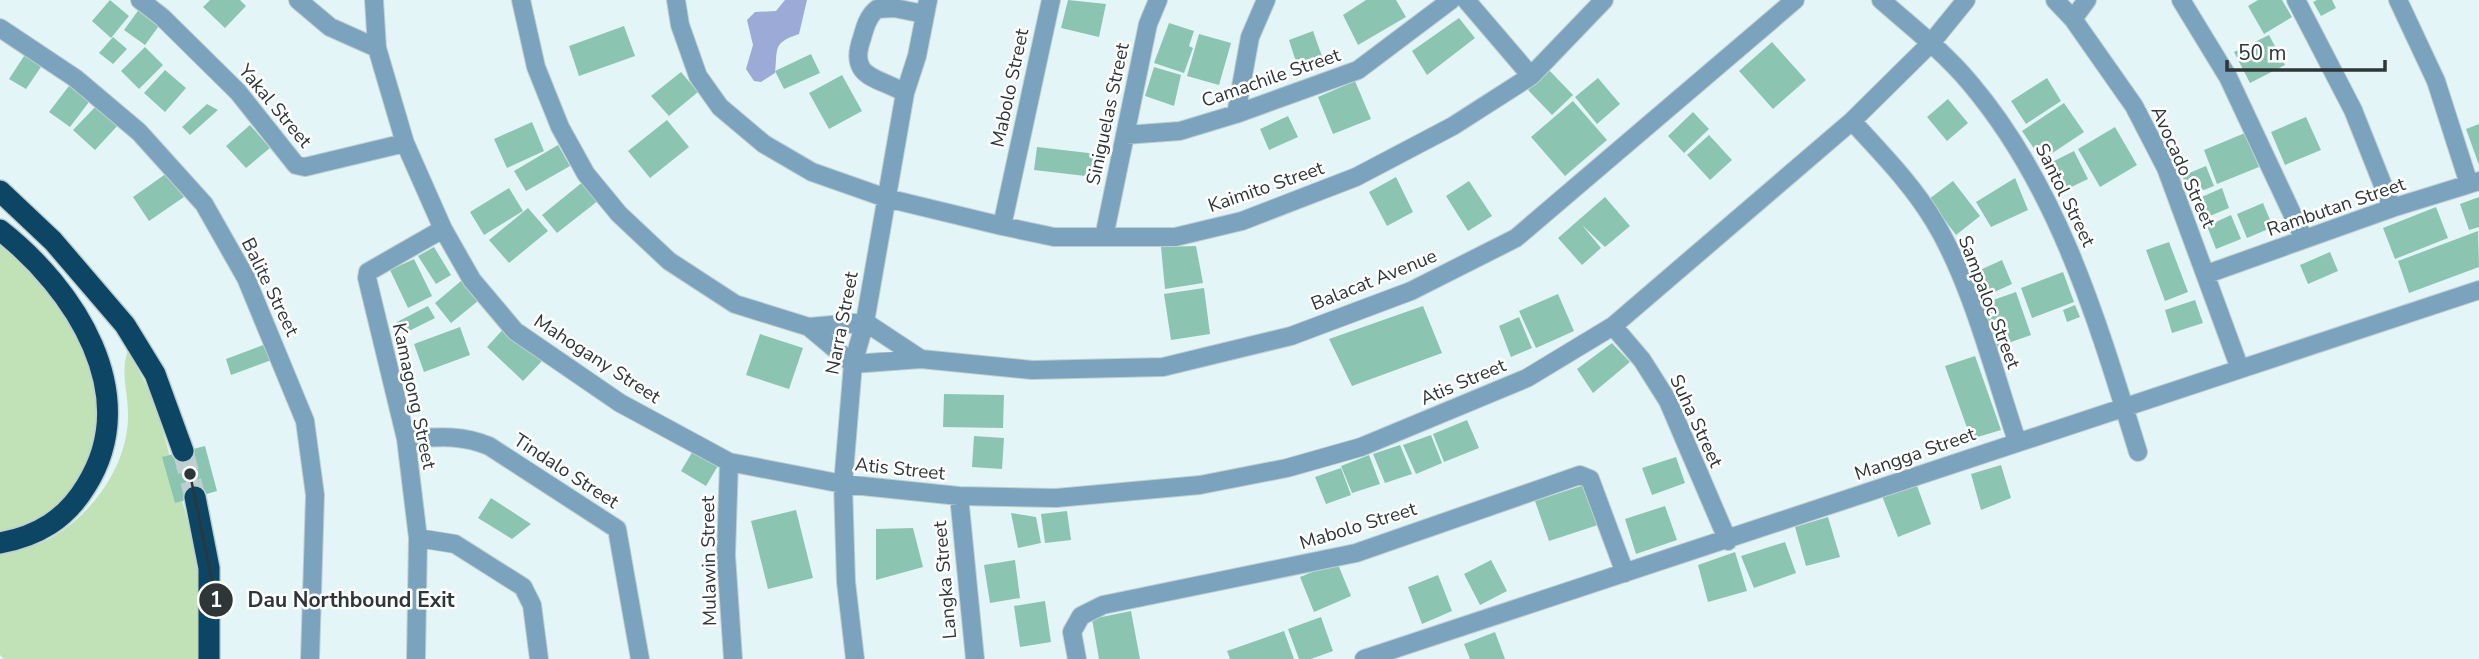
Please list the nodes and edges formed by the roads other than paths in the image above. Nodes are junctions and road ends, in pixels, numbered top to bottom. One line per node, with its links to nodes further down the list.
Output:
1 (140, 0): 30 (street, Yakal Street)
2 (298, 0): 24 (street)
3 (374, 0): 24 (street, Mahogany Street)
4 (520, 0): 43 (street)
5 (676, 0): 33 (street, Kaimito Street)
6 (1051, 0): 35 (street, Mabolo Street)
7 (1158, 0): 29 (street, Siniguelas Street)
8 (1266, 0): 27 (street)
9 (1451, 0): 27 (street, Camachile Street)
10 (1466, 0): 25 (street)
11 (1604, 0): 25 (street, Kaimito Street)
12 (1795, 0): 45 (street, Balacat Avenue)
13 (1881, 0): 23 (street, Santol Street)
14 (1966, 0): 23 (street, Atis Street)
15 (2054, 0): 21 (street, Avocado Street)
16 (2087, 0): 21 (street)
17 (2181, 0): 39 (street)
18 (2296, 0): 34 (street)
19 (2398, 0): 31 (street)
20 (926, 7): 26 (street, Narra Street); 26 (street)
21 (2073, 19): 40 (street, Avocado Street)
22 (0, 28): 62 (street, Balite Street)
23 (1931, 43): 28 (street, Atis Street); 48 (street, Santol Street)
24 (377, 48): 30 (street, Mahogany Street)
25 (1531, 76): 38 (street, Kaimito Street)
26 (905, 93): 33 (street, Narra Street)
27 (1236, 114): 29 (street, Camachile Street)
28 (1852, 121): 44 (street, Atis Street); 50 (street, Sampaloc Street)
29 (1125, 135): 38 (street, Siniguelas Street)
30 (405, 143): 36 (street, Mahogany Street)
31 (2474, 183): 34 (street, Rambutan Street)
32 (0, 191): 51 (highway)
33 (886, 198): 35 (street, Kaimito Street); 42 (street, Narra Street)
34 (2392, 208): 39 (street, Rambutan Street)
35 (1002, 226): 38 (street, Kaimito Street)
36 (443, 229): 49 (street, Kamagong Street); 53 (street, Mahogany Street)
37 (0, 230): 59 (highway)
38 (1104, 237)
39 (2304, 239): 40 (street, Rambutan Street)
40 (2207, 274): 47 (street, Avocado Street)
41 (2479, 290): 47 (street, Mangga Street)
42 (865, 322): 43 (street); 45 (street, Balacat Avenue); 46 (street, Narra Street)
43 (810, 327): 46 (street)
44 (1613, 327): 55 (street, Atis Street); 58 (street, Suha Street)
45 (921, 359): 46 (street, Balacat Avenue)
46 (853, 364): 54 (street, Narra Street)
47 (2240, 369): 48 (street, Mangga Street)
48 (2124, 406): 50 (street, Mangga Street); 52 (street, Santol Street)
49 (405, 439): 57 (street, Kamagong Street); 65 (street, Tindalo Street)
50 (2017, 441): 58 (street, Mangga Street)
51 (183, 452)
52 (2138, 452)
53 (729, 462): 54 (street, Mahogany Street); 66 (street, Mulawin Street)
54 (843, 484): 55 (street, Atis Street); 67 (street, Narra Street)
55 (959, 496): 68 (street, Langka Street)
56 (195, 498): 61 (highway)
57 (418, 538): 63 (street, Kamagong Street); 64 (street)
58 (1728, 541): 60 (street, Mangga Street)
59 (0, 543)
60 (1625, 573): 69 (street, Mabolo Street); 70 (street, Mangga Street)
61 (209, 659)
62 (310, 659)
63 (416, 659)
64 (539, 659)
65 (640, 659)
66 (733, 659)
67 (855, 659)
68 (975, 659)
69 (1077, 659)
70 (1364, 659)

